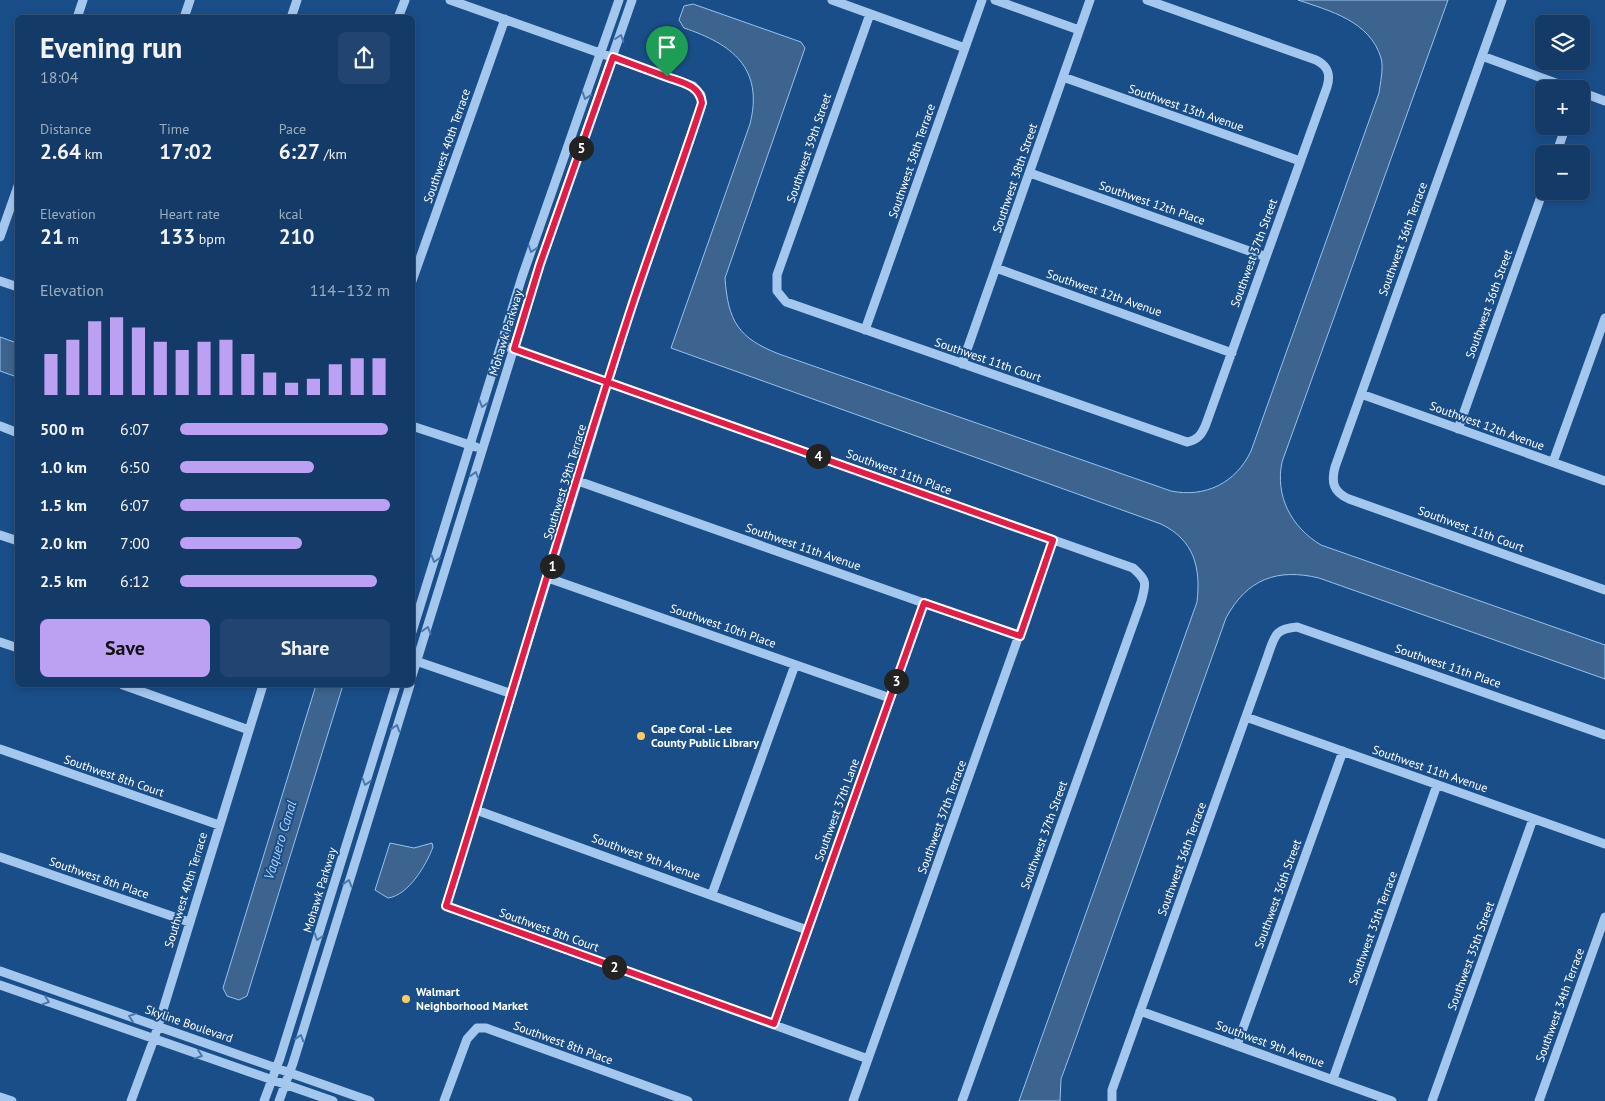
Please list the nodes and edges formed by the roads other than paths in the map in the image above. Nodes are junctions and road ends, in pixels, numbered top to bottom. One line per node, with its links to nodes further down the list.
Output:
1 (83, 0): 15 (street)
2 (190, 0): 16 (street)
3 (298, 0): 17 (street)
4 (405, 0): 18 (street)
5 (450, 0): 19 (street)
6 (619, 0): 22 (street, Mohawk Parkway)
7 (632, 0): 24 (street, Mohawk Parkway, one-way to 7)
8 (832, 0): 14 (street)
9 (982, 0): 21 (street, Southwest 38th Terrace)
10 (995, 0): 20 (street)
11 (1090, 0): 20 (street, Southwest 38th Street)
12 (1147, 0): 29 (street, Southwest 37th Street)
13 (1502, 0): 23 (street, Southwest 36th Terrace)
14 (870, 14): 21 (street); 39 (street, Southwest 39th Street)
15 (78, 15)
16 (185, 15)
17 (292, 15)
18 (399, 15)
19 (505, 19): 22 (street); 36 (street, Southwest 40th Terrace)
20 (1079, 30): 25 (street, Southwest 38th Street)
21 (965, 48): 41 (street, Southwest 38th Terrace)
22 (601, 52): 24 (street); 42 (street, Mohawk Parkway, one-way to 42)
23 (1482, 56): 26 (street); 47 (street, Southwest 36th Terrace)
24 (613, 57): 43 (street, Mohawk Parkway); 46 (street, Southwest 39th Terrace)
25 (1063, 77): 29 (street, Southwest 13th Avenue); 30 (street, Southwest 38th Street)
26 (1547, 80)
27 (1590, 95): 28 (street)
28 (1605, 100)
29 (1300, 162): 34 (street, Southwest 37th Street)
30 (1030, 173): 34 (street, Southwest 12th Place); 35 (street, Southwest 38th Street)
31 (15, 194): 33 (street)
32 (1540, 200): 50 (street, Southwest 36th Street)
33 (0, 237)
34 (1266, 257): 44 (street, Southwest 37th Street)
35 (996, 268): 44 (street, Southwest 12th Avenue); 45 (street, Southwest 38th Street)
36 (415, 273)
37 (0, 281): 38 (street)
38 (15, 287)
39 (777, 291): 41 (street, Southwest 11th Court)
40 (1605, 318): 55 (street)
41 (866, 330): 45 (street, Southwest 11th Court)
42 (502, 345): 43 (street, Southwest 11th Place); 53 (street, Mohawk Parkway, one-way to 53)
43 (514, 349): 46 (street, Southwest 11th Place); 54 (street, Mohawk Parkway)
44 (1232, 352): 52 (street, Southwest 37th Street)
45 (962, 364): 52 (street, Southwest 11th Court)
46 (608, 383): 56 (street, Southwest 39th Terrace); 61 (street, Southwest 11th Place)
47 (1361, 394): 50 (street, Southwest 12th Avenue); 58 (street, Southwest 36th Terrace)
48 (0, 426): 51 (street)
49 (415, 427): 53 (street)
50 (1458, 429): 55 (street, Southwest 12th Avenue)
51 (15, 432)
52 (1195, 440)
53 (470, 445): 54 (street); 66 (street, Mohawk Parkway, one-way to 66)
54 (483, 450): 71 (street, Mohawk Parkway, one-way to 54)
55 (1553, 462): 57 (street, Southwest 12th Avenue)
56 (578, 481): 63 (street, Southwest 39th Terrace); 65 (street, Southwest 11th Avenue)
57 (1605, 481)
58 (1333, 486): 64 (street, Southwest 11th Court)
59 (0, 535): 60 (street)
60 (15, 540)
61 (1053, 540): 62 (street, Southwest 11th Place); 68 (street, Southwest 37th Terrace)
62 (1144, 577): 118 (street, Southwest 37th Street)
63 (548, 578): 72 (street, Southwest 10th Place); 77 (street, Southwest 39th Terrace)
64 (1605, 590)
65 (924, 603): 68 (street, Southwest 11th Avenue); 78 (street, Southwest 37th Lane)
66 (415, 622)
67 (1283, 628): 79 (street, Southwest 36th Terrace); 81 (street, Southwest 11th Place)
68 (1020, 636): 102 (street, Southwest 37th Terrace)
69 (0, 642): 70 (street)
70 (15, 647)
71 (415, 660): 77 (street)
72 (795, 665): 78 (street, Southwest 10th Place); 90 (street)
73 (128, 687): 80 (street)
74 (262, 687): 80 (street, Southwest 40th Terrace)
75 (395, 687): 103 (street, Mohawk Parkway, one-way to 103)
76 (409, 687): 104 (street, Mohawk Parkway, one-way to 76)
77 (512, 694): 85 (street, Southwest 39th Terrace)
78 (890, 698): 94 (street, Southwest 37th Lane)
79 (1246, 717): 83 (street, Southwest 11th Avenue); 97 (street, Southwest 36th Terrace)
80 (248, 730): 87 (street, Southwest 40th Terrace)
81 (1605, 735)
82 (0, 750): 87 (street, Southwest 8th Court)
83 (1343, 751): 84 (street, Southwest 11th Avenue); 101 (street, Southwest 36th Street)
84 (1437, 785): 86 (street, Southwest 11th Avenue); 105 (street, Southwest 35th Terrace)
85 (476, 810): 90 (street, Southwest 9th Avenue); 91 (street, Southwest 39th Terrace)
86 (1534, 819): 88 (street, Southwest 11th Avenue); 121 (street, Southwest 35th Street)
87 (219, 825): 93 (street, Southwest 40th Terrace)
88 (1605, 844)
89 (0, 856): 93 (street, Southwest 8th Place)
90 (712, 894): 94 (street, Southwest 9th Avenue)
91 (446, 906): 98 (street, Southwest 8th Court)
92 (1605, 917): 122 (street, Southwest 34th Terrace)
93 (189, 922): 99 (street, Southwest 40th Terrace)
94 (808, 930): 98 (street, Southwest 37th Lane)
95 (0, 972): 99 (street, Skyline Boulevard, one-way to 95)
96 (0, 985): 100 (street, Skyline Boulevard, one-way to 100)
97 (1140, 1011): 101 (street, Southwest 9th Avenue); 119 (street, Southwest 36th Terrace)
98 (774, 1024): 102 (street, Southwest 8th Court)
99 (158, 1026): 100 (street, Southwest 40th Terrace); 103 (street, Skyline Boulevard)
100 (154, 1039): 106 (street, Skyline Boulevard, one-way to 106); 110 (street, Southwest 40th Terrace)
101 (1237, 1045): 105 (street, Southwest 9th Avenue)
102 (868, 1059): 117 (street, Southwest 37th Terrace)
103 (277, 1067): 104 (street, Skyline Boulevard); 106 (street, Mohawk Parkway)
104 (290, 1072): 107 (street, Mohawk Parkway); 114 (street, Skyline Boulevard)
105 (1333, 1079): 120 (street, Southwest 9th Avenue)
106 (272, 1080): 107 (street, Skyline Boulevard); 111 (street, Mohawk Parkway)
107 (285, 1084): 112 (street, Mohawk Parkway); 113 (street, Skyline Boulevard)
108 (0, 1097): 109 (street)
109 (12, 1101)
110 (131, 1101)
111 (264, 1101)
112 (279, 1101)
113 (333, 1101)
114 (370, 1101)
115 (444, 1101): 116 (street, Southwest 8th Place)
116 (688, 1101)
117 (853, 1101)
118 (962, 1101)
119 (1112, 1101)
120 (1392, 1101)
121 (1432, 1101)
122 (1539, 1101)

